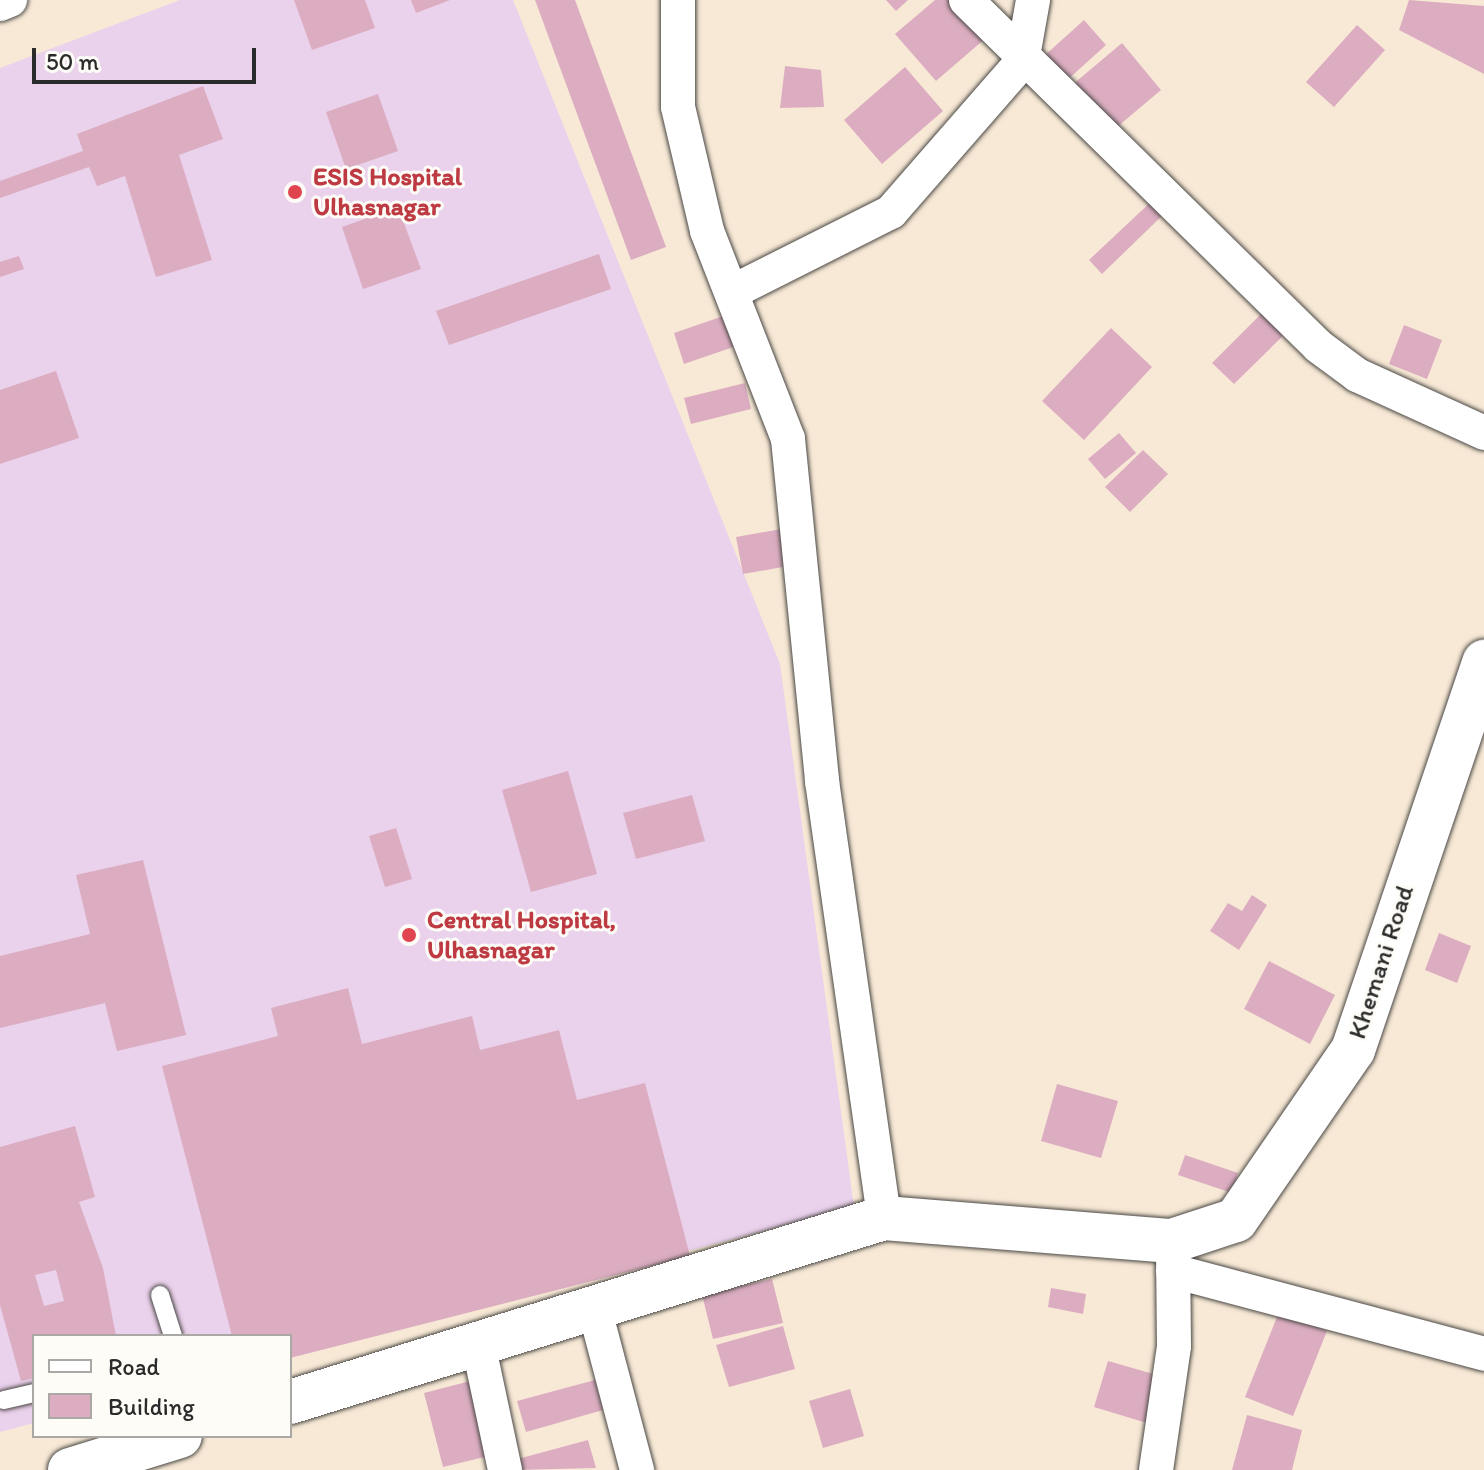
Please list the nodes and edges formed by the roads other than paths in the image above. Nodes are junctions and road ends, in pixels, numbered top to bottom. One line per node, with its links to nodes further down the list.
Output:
1 (10, 0): 5 (street)
2 (678, 0): 7 (street)
3 (966, 0): 6 (street)
4 (1033, 0): 6 (street)
5 (0, 4)
6 (1022, 62): 7 (street); 8 (street)
7 (734, 291): 10 (street)
8 (1484, 433)
9 (1484, 662): 11 (street, Khemani Road)
10 (884, 1218): 11 (street); 13 (street)
11 (1173, 1256): 16 (street); 24 (street)
12 (160, 1295): 14 (lane)
13 (594, 1307): 15 (street); 23 (street)
14 (172, 1334)
15 (478, 1343): 19 (street); 22 (street)
16 (1484, 1354)
17 (32, 1393): 18 (lane)
18 (4, 1400)
19 (292, 1401)
20 (171, 1438): 21 (street)
21 (95, 1454)
22 (505, 1470)
23 (637, 1470)
24 (1156, 1470)

